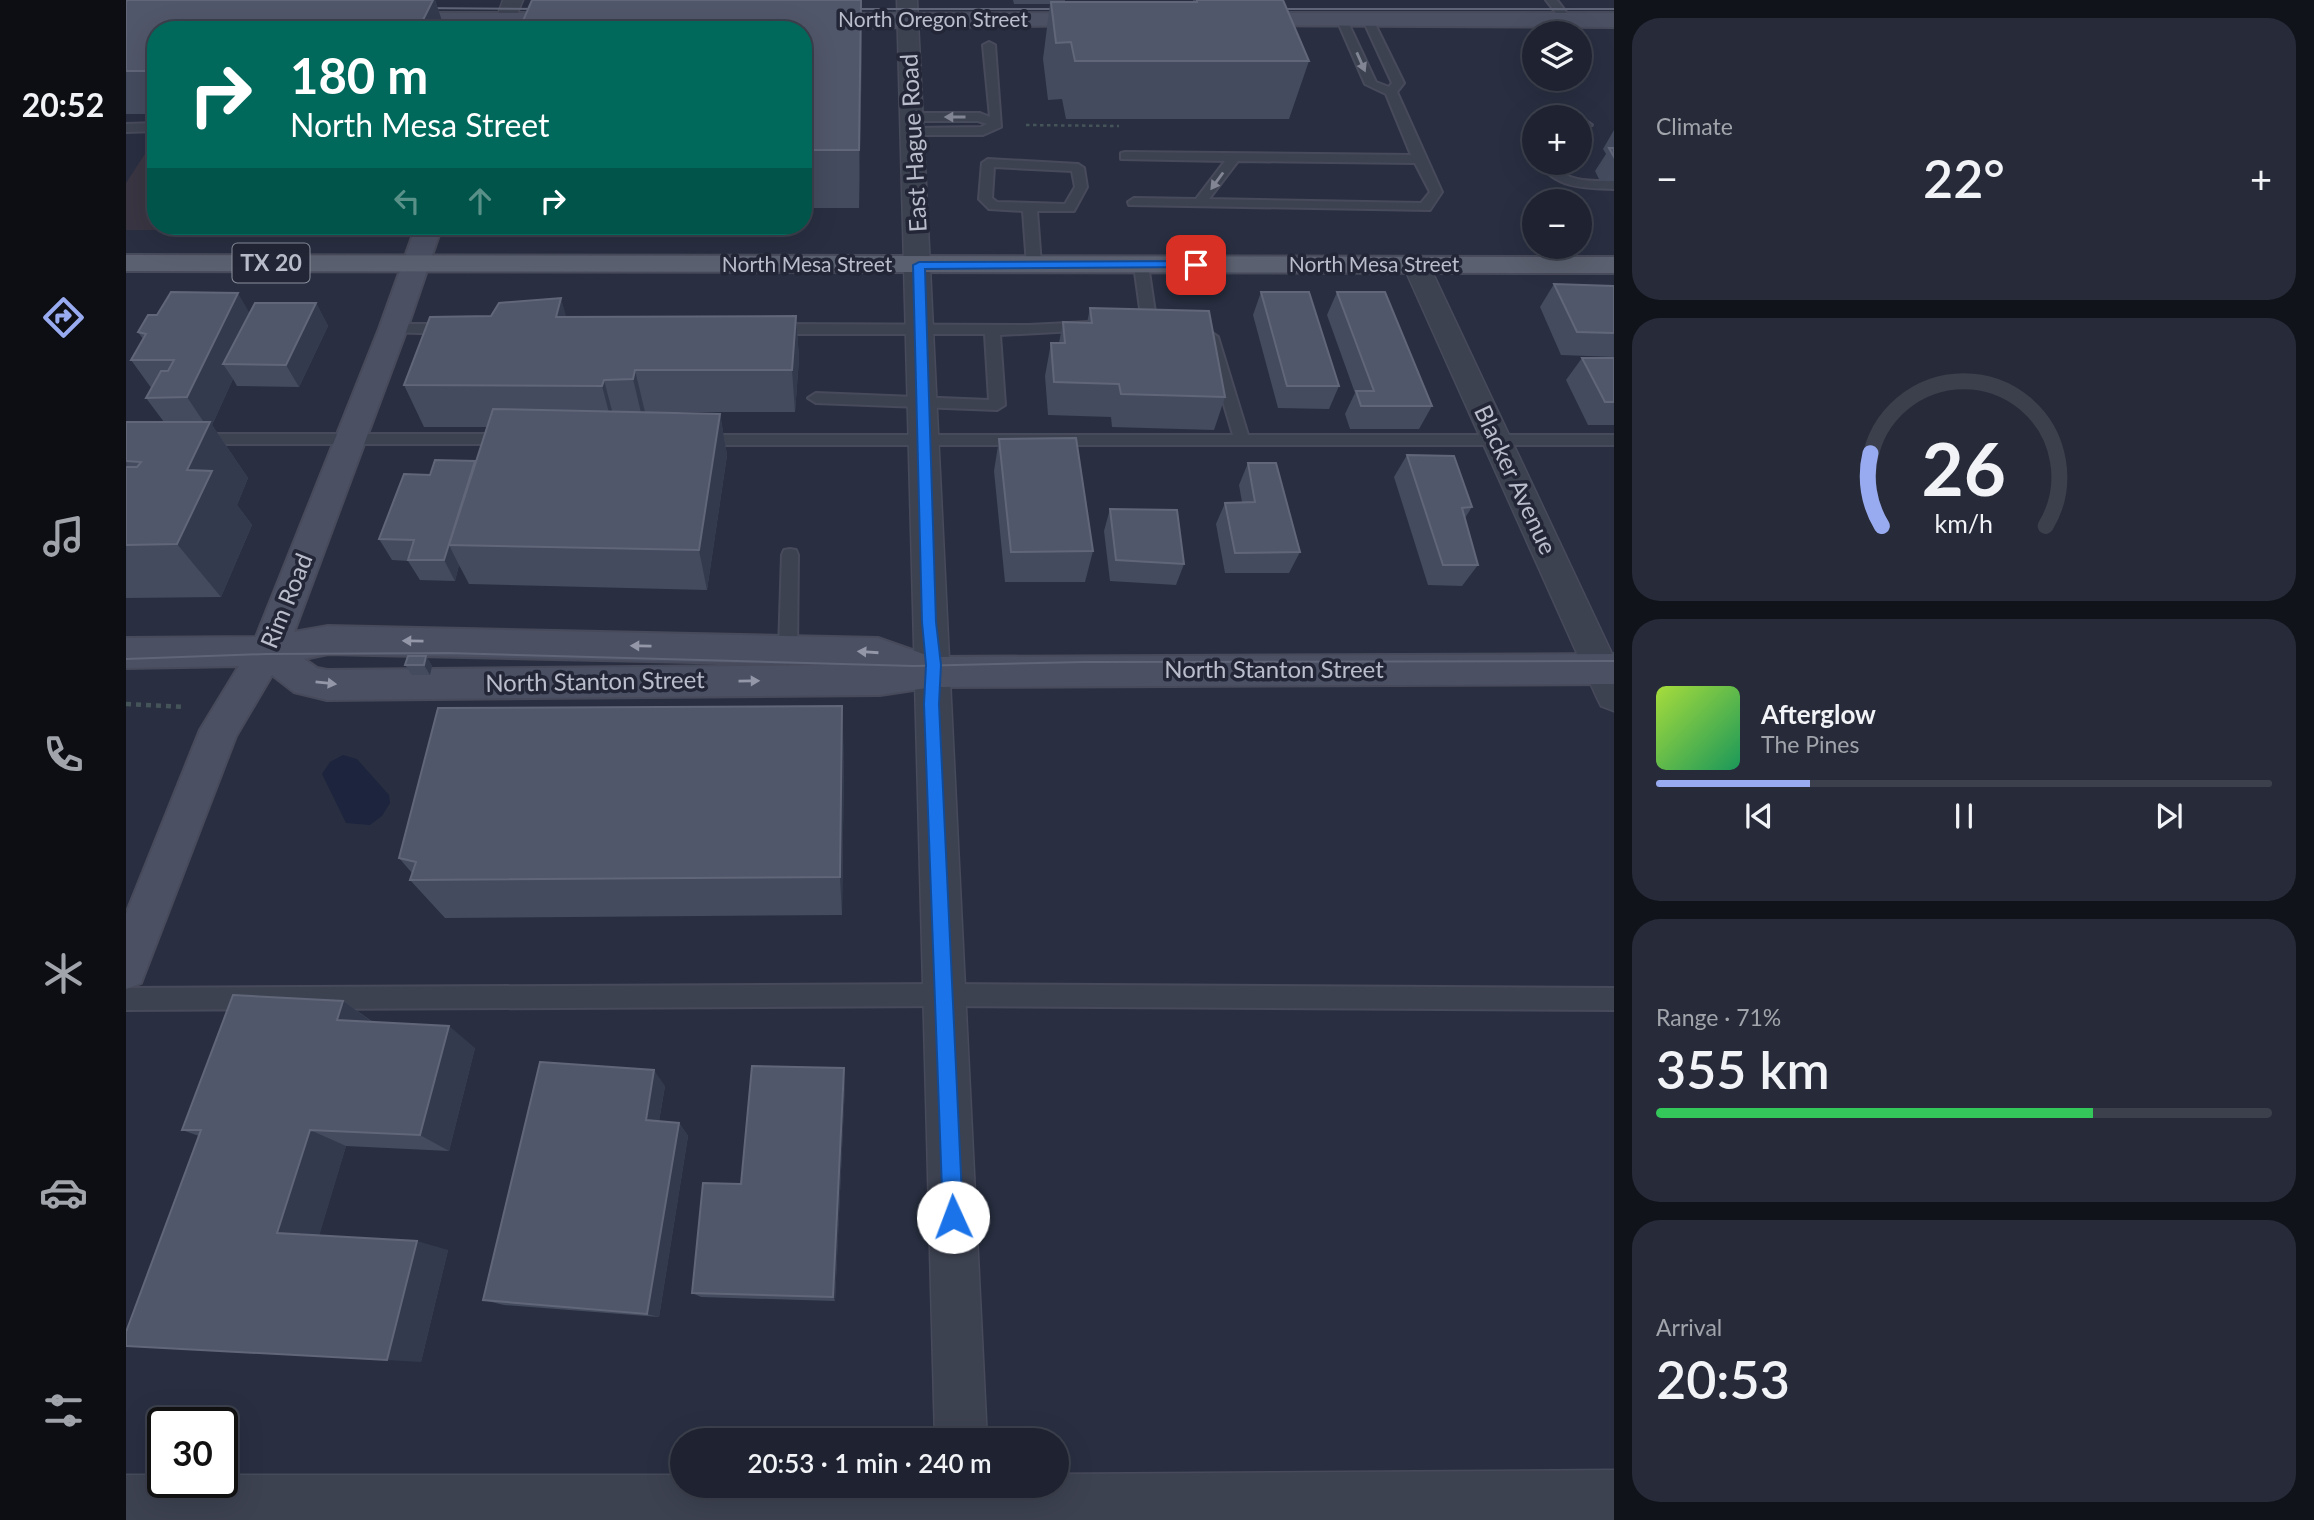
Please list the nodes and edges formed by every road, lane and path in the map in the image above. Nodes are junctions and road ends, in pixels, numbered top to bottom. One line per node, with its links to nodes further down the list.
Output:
1 (1551, 0): 11 (lane)
2 (907, 10): 6 (street, North Oregon Street); 7 (street, North Oregon Street); 15 (street, East Hague Road)
3 (508, 17): 4 (street); 5 (street)
4 (372, 20)
5 (603, 20)
6 (790, 20)
7 (1122, 20)
8 (1223, 20): 9 (street)
9 (1342, 20): 10 (street); 14 (lane, one-way to 14)
10 (1368, 20): 11 (street); 14 (lane)
11 (1567, 20): 12 (street)
12 (1614, 20)
13 (989, 45): 15 (lane)
14 (1391, 92): 20 (lane)
15 (913, 125): 29 (street, East Hague Road)
16 (147, 127): 17 (lane)
17 (126, 128)
18 (1125, 156): 19 (lane)
19 (1234, 158): 20 (lane); 24 (lane, one-way to 24)
20 (1419, 159): 24 (lane)
21 (1557, 175): 22 (lane)
22 (1614, 185)
23 (1134, 202): 24 (lane)
24 (1200, 203)
25 (1030, 207): 25 (lane); 30 (lane)
26 (426, 235): 28 (street, Rim Road)
27 (126, 263): 28 (main road, North Mesa Street / TX 20)
28 (415, 263): 29 (main road, North Mesa Street / TX 20); 37 (street, Rim Road)
29 (919, 265): 30 (main road, North Mesa Street / TX 20); 40 (street, East Hague Road)
30 (1034, 265): 31 (main road, North Mesa Street / TX 20)
31 (1141, 265): 32 (main road, North Mesa Street / TX 20); 34 (lane)
32 (1416, 265): 33 (main road, North Mesa Street / TX 20); 49 (street, Blacker Avenue)
33 (1614, 265)
34 (1172, 324)
35 (1196, 325): 48 (lane)
36 (1109, 326): 41 (lane)
37 (393, 329): 38 (lane); 45 (street, Rim Road)
38 (469, 329)
39 (762, 329): 40 (lane)
40 (921, 330): 41 (lane); 43 (street, East Hague Road)
41 (992, 330): 43 (lane)
42 (816, 398): 43 (lane)
43 (923, 401): 51 (street, East Hague Road)
44 (178, 439): 45 (lane)
45 (350, 439): 46 (lane); 54 (street, Rim Road)
46 (530, 439)
47 (682, 440): 51 (lane)
48 (1242, 440): 49 (lane); 51 (lane)
49 (1497, 440): 50 (lane); 57 (street, Blacker Avenue)
50 (1614, 440)
51 (924, 441): 56 (street, East Hague Road)
52 (790, 555): 53 (lane)
53 (788, 649): 54 (street, North Stanton Street, one-way to 54); 56 (street, North Stanton Street, one-way to 53)
54 (267, 651): 55 (street, North Stanton Street); 56 (street, North Stanton Street, one-way to 56); 60 (street, Rim Road)
55 (126, 653)
56 (933, 673): 57 (street, North Stanton Street); 61 (street, East Hague Road)
57 (1610, 677)
58 (126, 704): 59 (path)
59 (153, 707)
60 (126, 968)
61 (945, 995): 62 (lane); 63 (lane); 64 (street, East Hague Road)
62 (126, 999)
63 (1614, 999)
64 (961, 1428)
65 (1614, 1496): 68 (street)
66 (126, 1502): 67 (street)
67 (963, 1502): 68 (street)
68 (1474, 1508)

